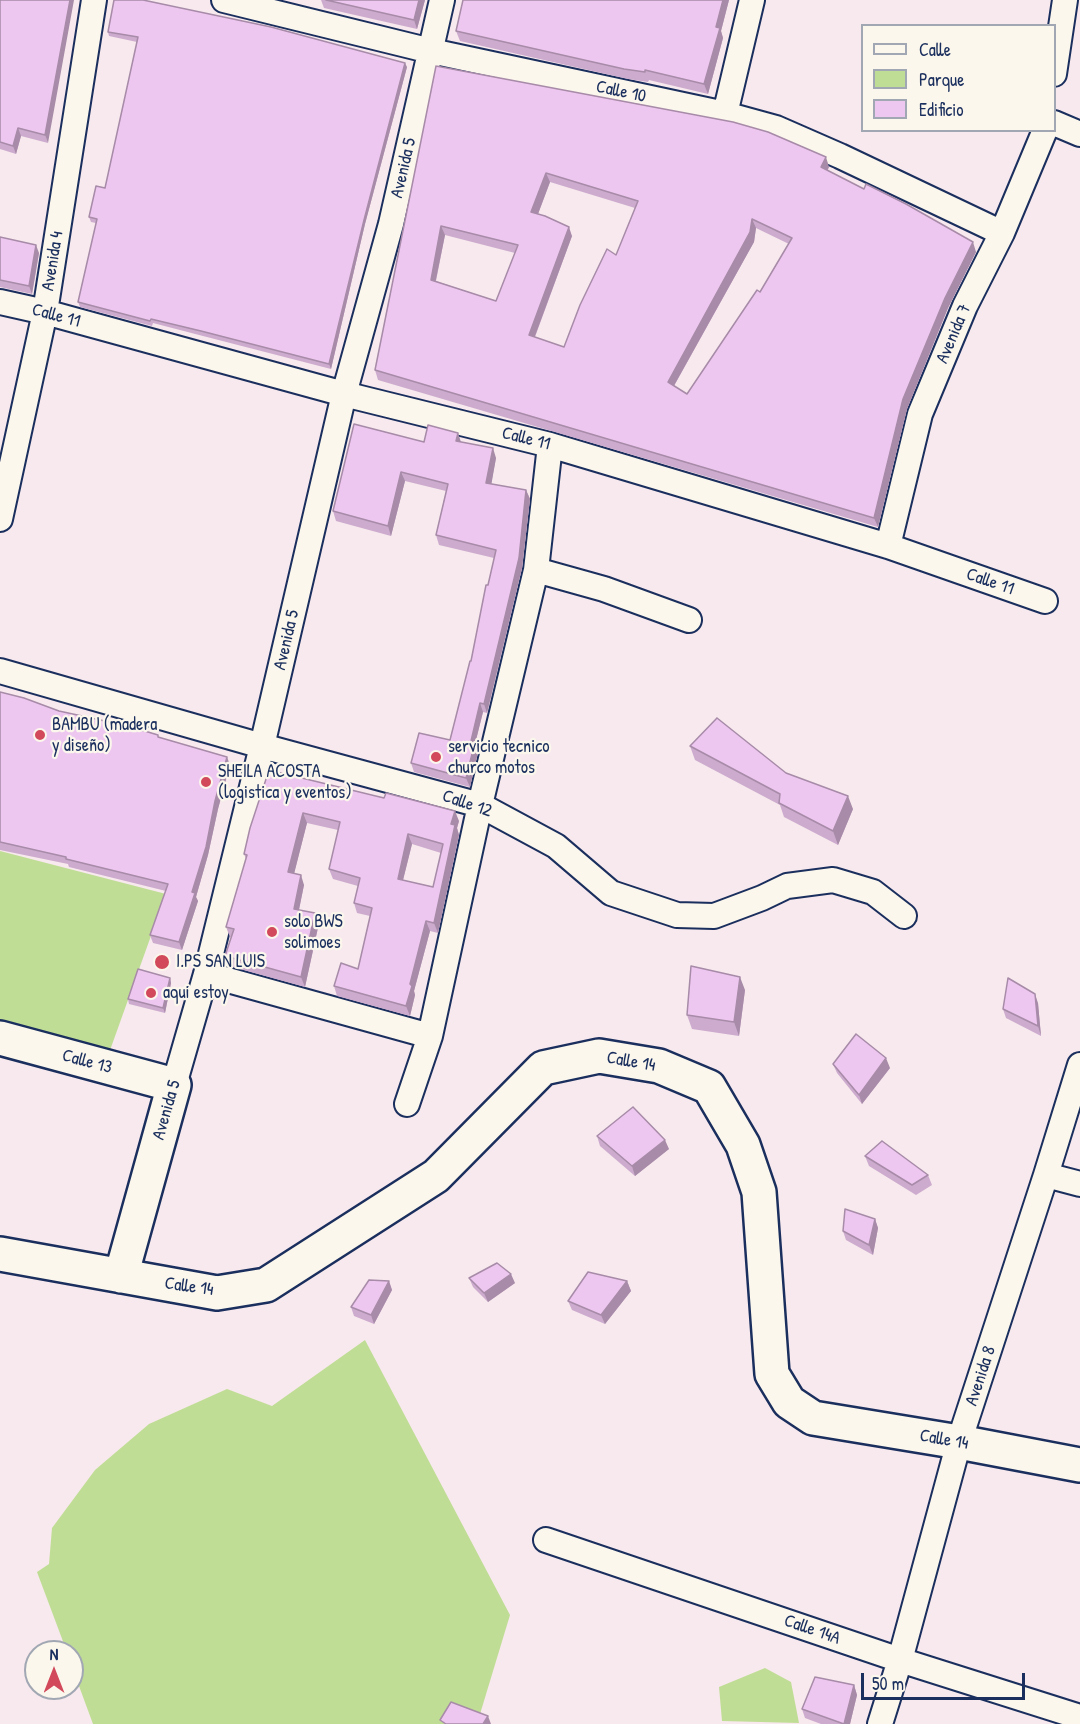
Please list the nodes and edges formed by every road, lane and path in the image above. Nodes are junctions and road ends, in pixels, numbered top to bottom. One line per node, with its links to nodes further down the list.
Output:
1 (94, 0): 14 (street, Avenida 4)
2 (224, 0): 6 (street, Calle 10)
3 (442, 0): 6 (street, Avenida 5)
4 (752, 0): 8 (street)
5 (1065, 0): 7 (street)
6 (430, 51): 8 (street, Calle 10); 15 (street, Avenida 5)
7 (1056, 61)
8 (725, 114): 12 (street, Calle 10)
9 (1056, 124): 11 (street)
10 (1044, 132): 12 (street, Avenida 7)
11 (1080, 134)
12 (1002, 233): 18 (street, Avenida 7)
13 (0, 302): 14 (street, Calle 11)
14 (45, 312): 15 (street, Calle 11); 17 (street, Avenida 4)
15 (344, 394): 16 (street, Calle 11); 23 (street, Avenida 5)
16 (550, 445): 18 (street, Calle 11); 19 (street)
17 (0, 519)
18 (888, 546): 20 (street, Calle 11)
19 (536, 570): 21 (street); 24 (street)
20 (1045, 601)
21 (689, 620)
22 (0, 671): 23 (street, Calle 12)
23 (262, 746): 24 (street, Calle 12); 26 (street, Avenida 5)
24 (480, 805): 25 (street, Calle 12); 27 (street)
25 (904, 916)
26 (206, 974): 27 (street); 30 (street, Avenida 5)
27 (430, 1036): 31 (street)
28 (0, 1038): 30 (street, Calle 13)
29 (1080, 1065): 32 (street, Avenida 8)
30 (174, 1085): 35 (street, Avenida 5)
31 (407, 1104)
32 (1046, 1175): 33 (street); 36 (street, Avenida 8)
33 (1080, 1184)
34 (0, 1254): 35 (street, Calle 14)
35 (121, 1276): 36 (street, Calle 14)
36 (959, 1442): 37 (street, Calle 14); 39 (street, Avenida 8)
37 (1080, 1465)
38 (546, 1540): 39 (street, Calle 14A)
39 (900, 1660): 40 (street, Calle 14A); 41 (street, Avenida 8)
40 (1080, 1717)
41 (880, 1724)

